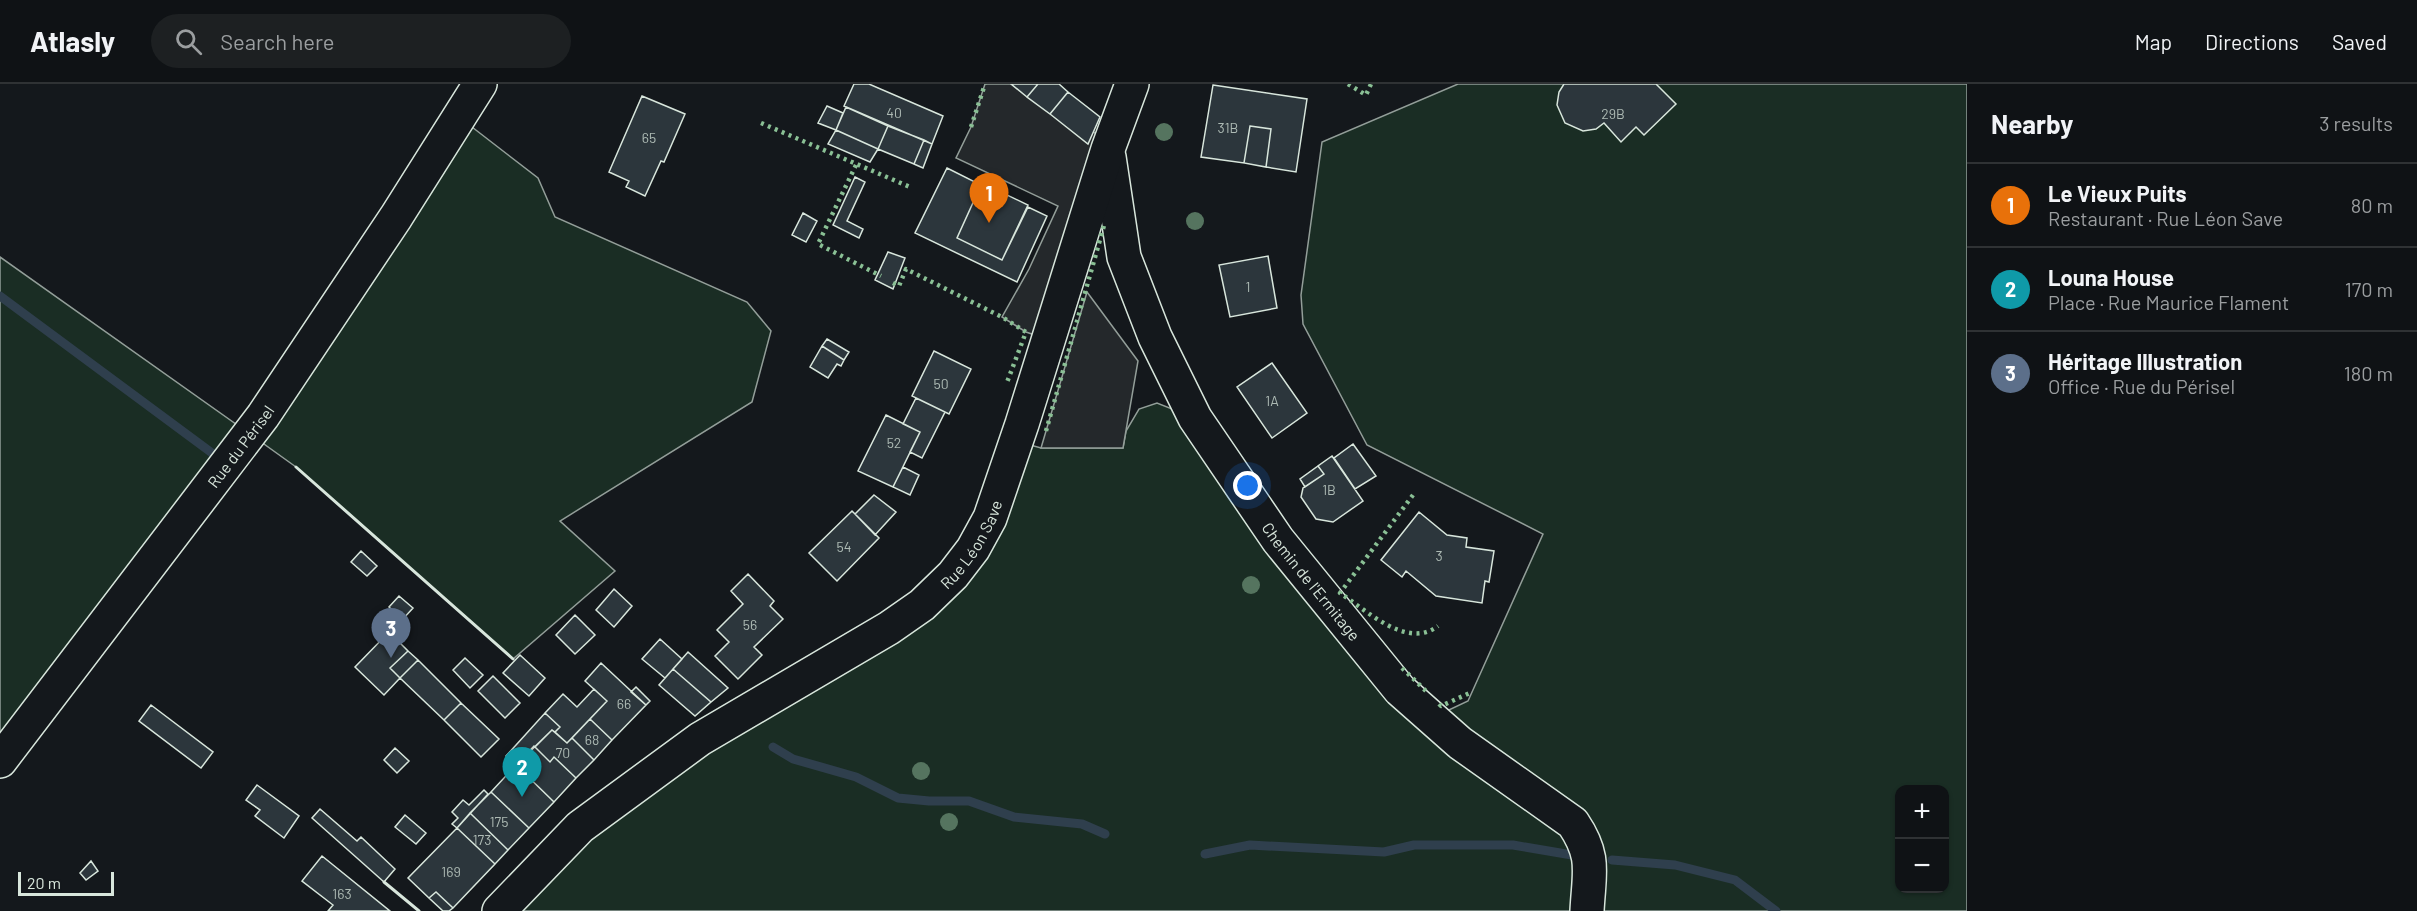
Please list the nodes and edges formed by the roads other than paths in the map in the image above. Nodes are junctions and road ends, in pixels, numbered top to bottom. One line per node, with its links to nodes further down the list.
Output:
1 (480, 84): 4 (street, Rue du Périsel)
2 (1132, 84): 3 (street, Rue Léon Save)
3 (1108, 149): 5 (street, Rue Léon Save); 6 (street, Chemin de l'Ermitage)
4 (0, 761)
5 (499, 911)
6 (1587, 911)

